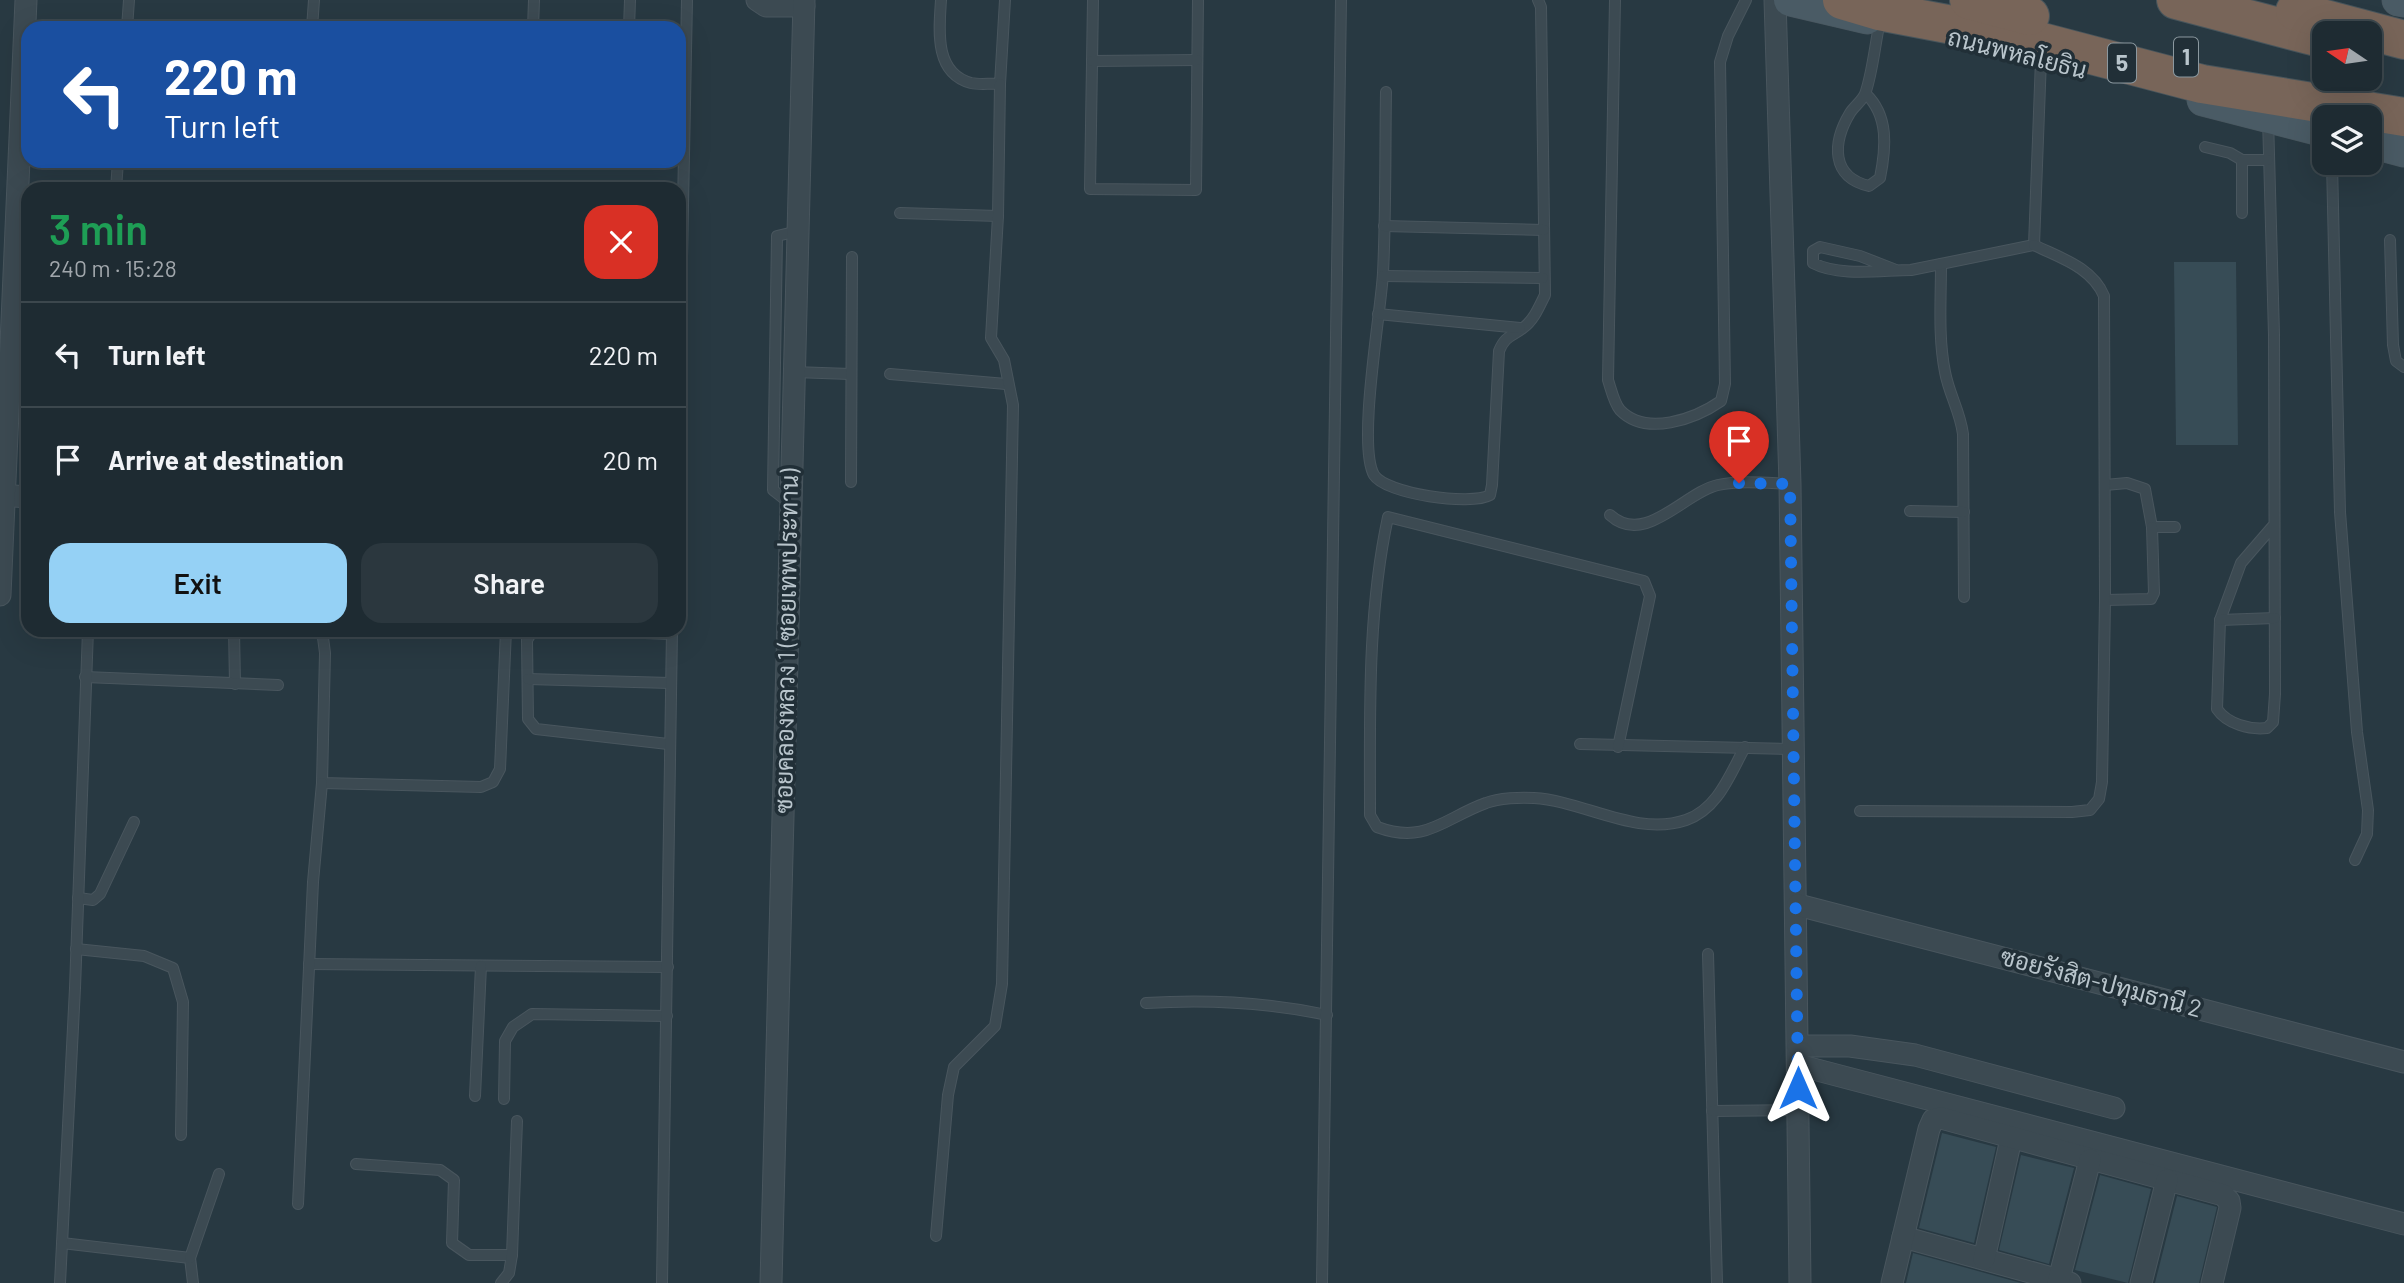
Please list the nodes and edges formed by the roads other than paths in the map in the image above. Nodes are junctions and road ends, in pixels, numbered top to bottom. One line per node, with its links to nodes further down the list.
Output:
1 (26, 0): 25 (street)
2 (129, 0): 26 (lane)
3 (314, 0): 27 (lane)
4 (534, 0): 28 (lane)
5 (630, 0): 29 (lane)
6 (687, 0): 33 (lane)
7 (757, 0): 24 (street)
8 (941, 0): 39 (lane)
9 (1005, 0): 39 (lane)
10 (1093, 0): 38 (lane)
11 (1198, 0): 36 (lane)
12 (1341, 0): 117 (lane)
13 (1538, 0): 56 (lane)
14 (1615, 0): 15 (lane)
15 (1746, 0)
16 (1775, 0): 73 (street)
17 (1790, 0): 30 (main road, ถนนพหลโยธิน / 1)
18 (1842, 0): 44 (highway, 5)
19 (1969, 0): 44 (highway, ถนนพหลโยธิน / 1)
20 (2176, 0): 31 (highway)
21 (2256, 0): 32 (highway)
22 (2398, 0): 23 (main road)
23 (2404, 1)
24 (804, 3): 57 (street, ซอยคลองหลวง 1 (ซอยเทพประทาน))
25 (25, 21)
26 (128, 21)
27 (312, 21)
28 (533, 21)
29 (629, 21)
30 (1880, 21): 35 (main road, ถนนพหลโยธิน / 1); 41 (lane)
31 (2312, 36)
32 (2404, 40)
33 (686, 52)
34 (2382, 54): 37 (highway)
35 (2041, 59): 43 (main road, ถนนพหลโยธิน / 1); 59 (lane)
36 (1197, 60): 38 (lane); 38 (lane)
37 (2404, 60)
38 (1092, 61)
39 (1000, 84): 54 (lane)
40 (1386, 92): 55 (lane)
41 (1866, 94): 41 (lane)
42 (21, 108): 75 (street)
43 (2268, 116): 45 (main road, ถนนพหลโยธิน / 1); 50 (lane)
44 (2404, 116)
45 (2312, 128)
46 (2382, 145): 48 (main road)
47 (2205, 147): 49 (lane)
48 (2404, 151)
49 (2242, 160): 50 (lane); 53 (lane)
50 (2269, 160): 81 (lane)
51 (2333, 175): 108 (lane)
52 (900, 212): 54 (lane)
53 (2242, 213)
54 (998, 216): 71 (lane)
55 (1384, 226): 56 (lane); 63 (lane)
56 (1544, 230): 64 (lane)
57 (798, 231): 68 (street, ซอยคลองหลวง 1 (ซอยเทพประทาน)); 77 (lane)
58 (2390, 240): 67 (lane)
59 (2034, 245): 61 (lane); 74 (lane)
60 (852, 257): 69 (lane)
61 (1941, 264): 62 (lane); 79 (lane)
62 (1896, 270): 62 (lane)
63 (1383, 276): 64 (lane); 65 (lane)
64 (1543, 278): 66 (lane)
65 (1378, 314): 66 (lane); 66 (lane)
66 (1523, 328)
67 (2404, 367)
68 (794, 372): 69 (lane); 77 (street, ซอยคลองหลวง 1 (ซอยเทพประทาน))
69 (850, 374): 72 (lane)
70 (890, 374): 71 (lane)
71 (1006, 384): 135 (lane)
72 (851, 482)
73 (1790, 484): 80 (lane); 104 (street)
74 (2105, 485): 82 (lane); 86 (lane)
75 (3, 495): 76 (street); 84 (street)
76 (21, 496)
77 (791, 504): 146 (street, ซอยคลองหลวง 1 (ซอยเทพประทาน))
78 (1910, 511): 79 (lane)
79 (1964, 512): 85 (lane)
80 (1610, 515)
81 (2273, 526): 87 (lane); 88 (lane)
82 (2152, 527): 83 (lane); 86 (lane)
83 (2175, 527)
84 (0, 595)
85 (1965, 597)
86 (2105, 600): 106 (lane)
87 (2275, 618): 88 (lane); 88 (lane)
88 (2220, 620)
89 (88, 637): 95 (lane)
90 (234, 637): 98 (lane)
91 (323, 637): 105 (lane)
92 (506, 637): 105 (lane)
93 (529, 637): 96 (lane)
94 (672, 637): 97 (lane)
95 (85, 677): 98 (lane); 109 (lane)
96 (528, 680): 97 (lane); 100 (lane)
97 (670, 683): 100 (lane)
98 (235, 684): 99 (lane)
99 (278, 685)
100 (668, 744): 115 (lane)
101 (1580, 744): 102 (lane)
102 (1618, 747): 103 (lane); 103 (lane)
103 (1745, 747): 104 (lane)
104 (1793, 749): 110 (street)
105 (322, 783): 113 (lane)
106 (1860, 811)
107 (134, 822): 109 (lane)
108 (2355, 860)
109 (78, 898): 111 (lane)
110 (1798, 905): 119 (street); 120 (street, ซอยรังสิต-ปทุมธานี 2)
111 (76, 949): 127 (lane); 137 (lane)
112 (1708, 954): 125 (lane)
113 (309, 964): 114 (lane); 133 (lane)
114 (481, 966): 115 (lane); 121 (lane)
115 (668, 967): 118 (lane)
116 (1146, 1003): 117 (lane)
117 (1327, 1015): 147 (lane)
118 (667, 1016): 122 (lane); 145 (lane)
119 (1798, 1056): 123 (street); 124 (street); 134 (street)
120 (2404, 1062)
121 (475, 1096)
122 (504, 1099)
123 (2114, 1108)
124 (1798, 1110): 125 (lane); 149 (street)
125 (1712, 1111): 148 (lane)
126 (517, 1121): 138 (lane)
127 (181, 1135)
128 (2011, 1139): 129 (street); 136 (street); 140 (street)
129 (2090, 1160): 132 (street); 141 (street)
130 (356, 1164): 138 (lane)
131 (219, 1174): 139 (lane)
132 (2167, 1180): 151 (street); 152 (street)
133 (298, 1204)
134 (2404, 1224)
135 (936, 1236)
136 (1903, 1237): 140 (street); 150 (street)
137 (62, 1243): 139 (lane); 142 (lane)
138 (512, 1255): 144 (lane)
139 (190, 1258): 143 (lane)
140 (1984, 1259): 141 (street)
141 (2062, 1282)
142 (60, 1283)
143 (193, 1283)
144 (501, 1283)
145 (662, 1283)
146 (771, 1283)
147 (1322, 1283)
148 (1717, 1283)
149 (1800, 1283)
150 (1892, 1283)
151 (2141, 1283)
152 (2212, 1283)

